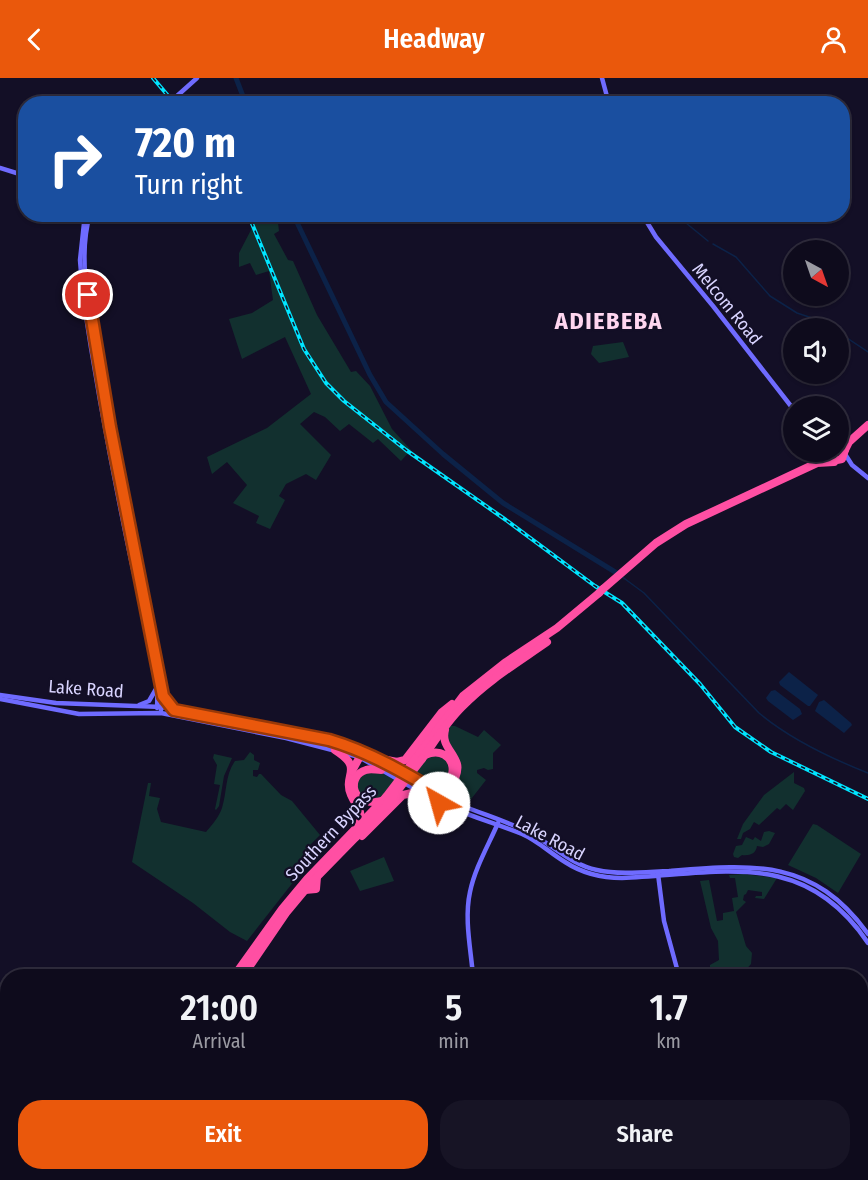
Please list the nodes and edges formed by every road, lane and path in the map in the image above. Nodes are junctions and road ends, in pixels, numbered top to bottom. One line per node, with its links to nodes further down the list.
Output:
1 (197, 78): 3 (main road)
2 (602, 78): 4 (main road)
3 (177, 96)
4 (607, 96)
5 (0, 168): 6 (main road)
6 (18, 174)
7 (86, 222): 21 (main road)
8 (86, 222): 22 (main road)
9 (647, 222): 10 (main road, Melcom Road)
10 (783, 396)
11 (868, 425): 12 (highway)
12 (859, 432): 13 (highway); 14 (highway)
13 (849, 436)
14 (849, 442)
15 (849, 459): 18 (main road)
16 (835, 462): 17 (highway, Southern Bypass); 18 (main road)
17 (817, 463): 20 (highway, Southern Bypass)
18 (852, 465): 19 (main road)
19 (868, 478)
20 (560, 629): 23 (highway, Southern Bypass); 28 (highway, Southern Bypass)
21 (157, 687): 25 (main road); 26 (main road)
22 (163, 696): 26 (main road); 27 (main road)
23 (463, 696): 31 (highway); 32 (highway, Southern Bypass)
24 (0, 697): 25 (main road, Lake Road); 26 (main road, Lake Road)
25 (137, 706): 26 (main road, Lake Road)
26 (159, 710): 27 (main road, Lake Road); 29 (main road, Lake Road)
27 (174, 710): 30 (main road, Lake Road)
28 (446, 725): 32 (highway, Southern Bypass); 35 (highway)
29 (335, 750): 30 (main road, Lake Road); 34 (highway)
30 (361, 754): 31 (main road, Lake Road); 33 (main road, Lake Road); 34 (highway)
31 (377, 758): 36 (main road, Lake Road)
32 (420, 758): 36 (highway); 38 (highway, Southern Bypass, bridge); 43 (highway, Southern Bypass, bridge)
33 (381, 770): 37 (main road, Lake Road); 38 (highway)
34 (352, 772): 42 (highway)
35 (453, 783): 39 (highway); 40 (highway)
36 (426, 785): 39 (main road, Lake Road)
37 (428, 797): 39 (main road, Lake Road); 43 (highway)
38 (384, 799): 42 (highway, Southern Bypass)
39 (442, 800): 40 (main road, Lake Road); 41 (main road, Lake Road)
40 (465, 806): 41 (main road, Lake Road)
41 (499, 823): 44 (main road, Lake Road); 49 (main road)
42 (358, 826): 47 (highway, Southern Bypass)
43 (346, 848): 48 (highway, Southern Bypass)
44 (658, 874): 45 (main road, Lake Road); 46 (main road, Lake Road); 50 (main road)
45 (868, 934)
46 (868, 943)
47 (239, 969)
48 (248, 969)
49 (472, 969)
50 (677, 969)

